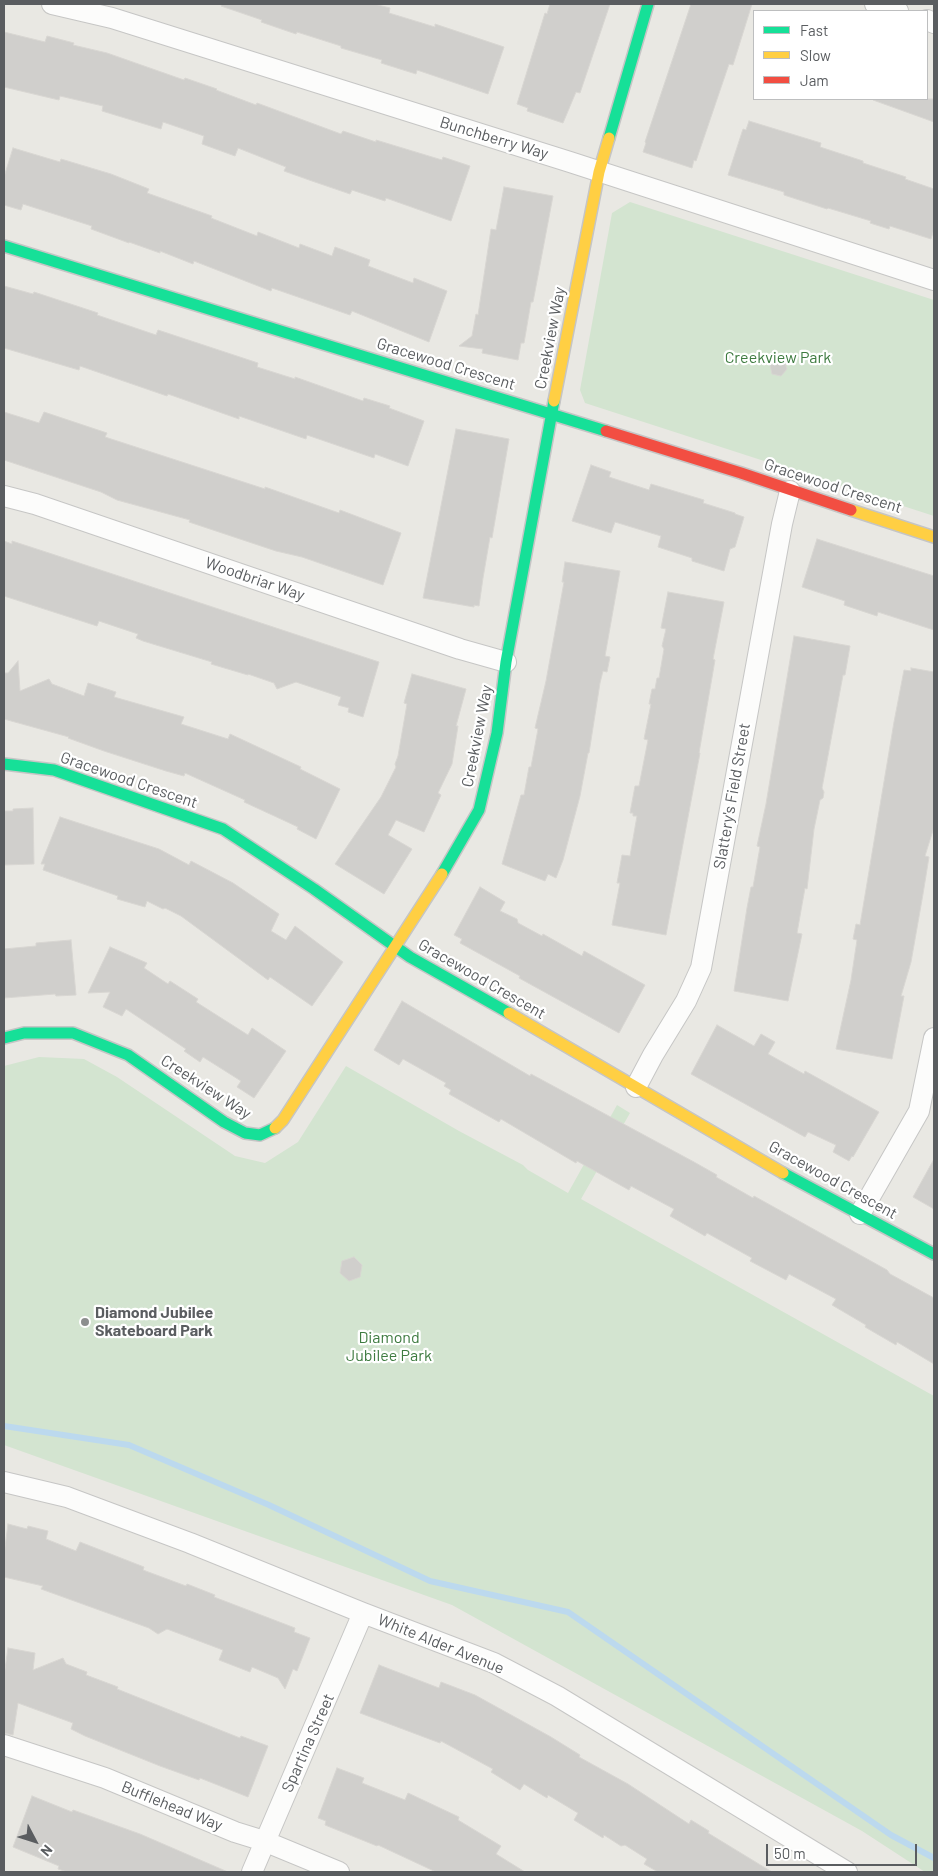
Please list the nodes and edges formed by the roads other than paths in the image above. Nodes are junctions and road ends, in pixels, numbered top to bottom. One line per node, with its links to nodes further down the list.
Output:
1 (52, 4): 5 (street, Bunchberry Way)
2 (648, 4): 5 (street, Creekview Way)
3 (875, 4): 4 (street)
4 (895, 10)
5 (599, 172): 7 (street, Bunchberry Way); 8 (street, Creekview Way)
6 (4, 246): 8 (street, Gracewood Crescent)
7 (934, 280)
8 (552, 414): 9 (street, Gracewood Crescent); 12 (street, Creekview Way)
9 (790, 491): 11 (street, Gracewood Crescent); 17 (street, Slattery's Field Street)
10 (4, 496): 12 (street, Woodbriar Way)
11 (934, 537)
12 (506, 662): 14 (street, Creekview Way)
13 (4, 764): 14 (street, Gracewood Crescent)
14 (395, 948): 15 (street, Creekview Way); 17 (street, Gracewood Crescent)
15 (4, 1038)
16 (934, 1038): 18 (street)
17 (636, 1087): 18 (street, Gracewood Crescent)
18 (860, 1214): 19 (street, Gracewood Crescent)
19 (934, 1254)
20 (4, 1482): 21 (street, White Alder Avenue)
21 (363, 1613): 23 (street, Spartina Street); 26 (street, White Alder Avenue)
22 (4, 1745): 23 (street, Bufflehead Way)
23 (264, 1841): 24 (street, Spartina Street); 25 (street, Bufflehead Way)
24 (252, 1872)
25 (339, 1872)
26 (847, 1872)

